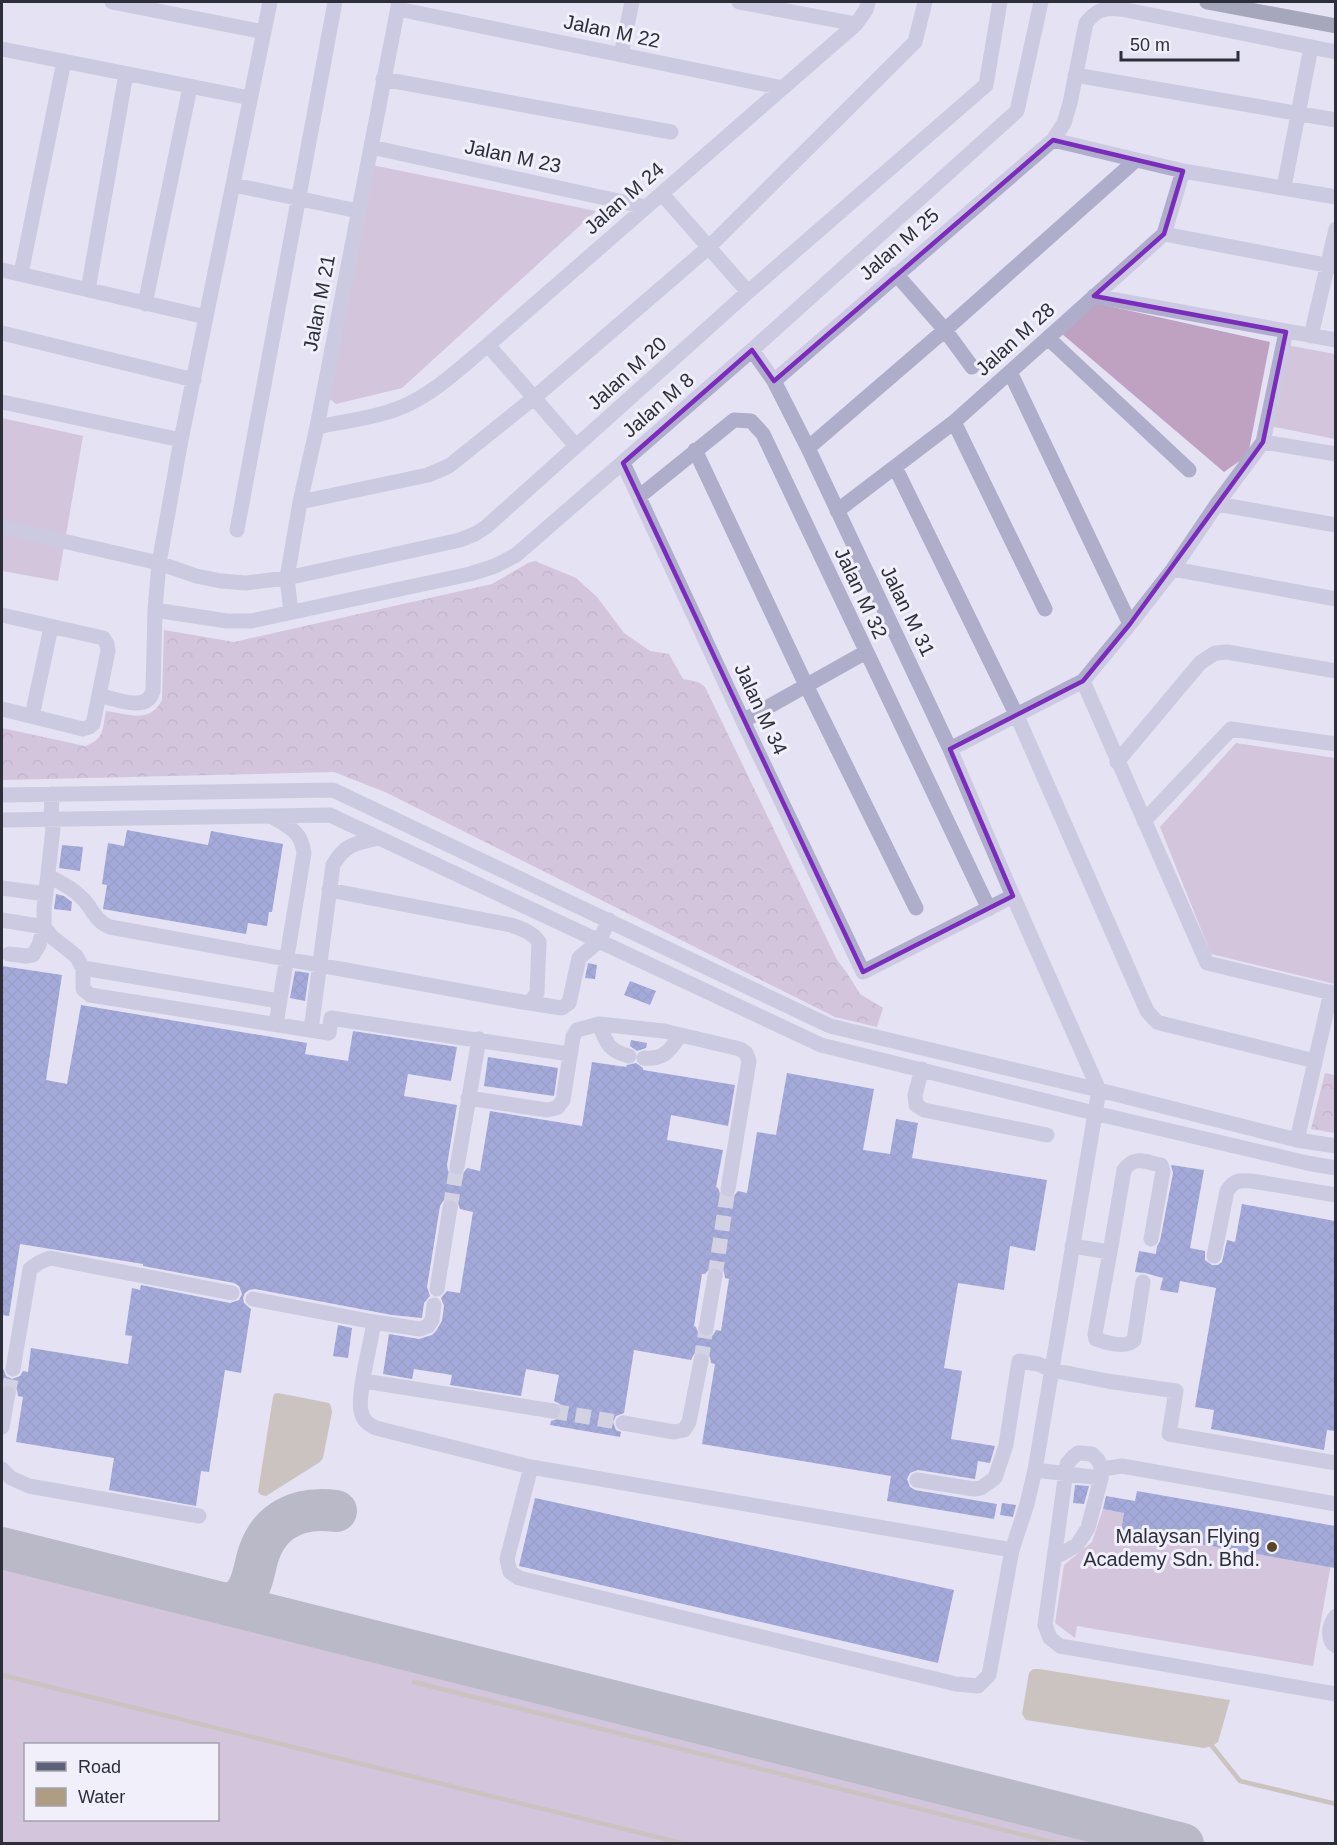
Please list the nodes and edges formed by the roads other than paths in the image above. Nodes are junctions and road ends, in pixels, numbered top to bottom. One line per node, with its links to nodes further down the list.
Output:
1 (112, 2): 14 (street)
2 (270, 2): 14 (street)
3 (335, 2): 37 (street)
4 (632, 2): 18 (street)
5 (739, 2): 12 (street)
6 (925, 2): 42 (street)
7 (1000, 2): 48 (street, Jalan M 20)
8 (1041, 2): 59 (street, Jalan M 8)
9 (1207, 2): 13 (main road)
10 (399, 5): 18 (street, Jalan M 22); 22 (street, Jalan M 21)
11 (867, 6): 12 (street, Jalan M 24)
12 (856, 24): 24 (street, Jalan M 24)
13 (1335, 26)
14 (264, 32): 25 (street)
15 (1311, 47): 17 (street); 21 (street); 26 (street)
16 (2, 49): 19 (street)
17 (1335, 52)
18 (621, 55): 24 (street, Jalan M 22)
19 (64, 61): 20 (street); 45 (street)
20 (126, 74): 23 (street); 47 (street)
21 (1076, 75): 26 (street); 29 (street)
22 (383, 79): 28 (street); 30 (street, Jalan M 21)
23 (190, 87): 25 (street); 50 (street)
24 (783, 88): 35 (street, Jalan M 24)
25 (250, 98): 33 (street)
26 (1299, 113): 27 (street); 34 (street)
27 (1335, 120)
28 (671, 132)
29 (1053, 140): 31 (street); 46 (street, Jalan M 25)
30 (371, 147): 38 (street, Jalan M 23); 39 (street, Jalan M 21)
31 (1136, 160): 32 (street); 52 (street)
32 (1183, 171): 34 (street); 41 (street)
33 (234, 185): 37 (street); 51 (street)
34 (1284, 187): 36 (street)
35 (662, 194): 38 (street, Jalan M 24); 42 (street)
36 (1335, 196)
37 (298, 198): 39 (street); 83 (street)
38 (646, 207): 58 (street, Jalan M 24)
39 (358, 211): 67 (street, Jalan M 21)
40 (1335, 229): 43 (street)
41 (1164, 234): 43 (street); 49 (street, Jalan M 28)
42 (709, 247): 48 (street); 64 (street)
43 (1332, 266): 55 (street)
44 (2, 270): 45 (street)
45 (21, 274): 47 (street)
46 (896, 274): 52 (street); 63 (street, Jalan M 25)
47 (88, 290): 50 (street)
48 (748, 292): 70 (street, Jalan M 20)
49 (1094, 297): 53 (street); 56 (street, Jalan M 28)
50 (145, 304): 51 (street)
51 (206, 317): 62 (street)
52 (945, 330): 60 (street); 71 (street)
53 (1286, 332): 55 (street); 69 (street)
54 (2, 333): 62 (street)
55 (1311, 336): 57 (street)
56 (1048, 338): 61 (street, Jalan M 28); 76 (street)
57 (1335, 340)
58 (488, 345): 64 (street); 67 (street, Jalan M 24)
59 (753, 350): 63 (street, Jalan M 31); 74 (street, Jalan M 8)
60 (972, 367)
61 (1010, 372): 66 (street, Jalan M 28); 92 (street)
62 (194, 380): 68 (street)
63 (774, 381): 71 (street, Jalan M 31)
64 (535, 397): 70 (street); 78 (street)
65 (2, 402): 68 (street)
66 (954, 422): 75 (street, Jalan M 28); 88 (street)
67 (316, 427): 78 (street, Jalan M 21)
68 (181, 440): 84 (street)
69 (1263, 442): 73 (street); 79 (street)
70 (576, 446): 86 (street, Jalan M 20)
71 (808, 448): 80 (street, Jalan M 31)
72 (695, 450): 77 (street, Jalan M 32); 94 (street, Jalan M 32); 97 (street)
73 (1335, 454)
74 (623, 463): 77 (street, Jalan M 34); 90 (street, Jalan M 8)
75 (895, 467): 80 (street, Jalan M 28); 101 (street)
76 (1189, 470)
77 (640, 496): 102 (street, Jalan M 34)
78 (300, 501): 86 (street, Jalan M 21)
79 (1217, 504): 81 (street); 85 (street)
80 (837, 511): 104 (street, Jalan M 31)
81 (1335, 525)
82 (2, 527): 84 (street, Jalan M 20)
83 (237, 530)
84 (159, 563): 86 (street, Jalan M 20); 89 (street)
85 (1173, 569): 87 (street); 92 (street)
86 (287, 578): 90 (street, Jalan M 21)
87 (1335, 599)
88 (1045, 609)
89 (155, 610): 90 (street, Jalan M 8); 98 (street)
90 (291, 612)
91 (2, 615): 93 (street)
92 (1130, 624): 96 (street)
93 (51, 627): 98 (street); 100 (street)
94 (866, 652): 97 (street); 119 (street, Jalan M 32)
95 (1335, 671): 105 (street)
96 (1083, 681): 101 (street); 105 (street)
97 (806, 685): 102 (street); 118 (street)
98 (99, 695): 100 (street)
99 (2, 709): 100 (street)
100 (33, 716)
101 (1017, 716): 104 (street); 139 (street)
102 (742, 721): 119 (street, Jalan M 34)
103 (1335, 744): 111 (street)
104 (950, 749): 117 (street, Jalan M 31)
105 (1117, 762): 111 (street)
106 (52, 794): 107 (street); 109 (street); 121 (street)
107 (2, 795)
108 (271, 816): 109 (street); 112 (street); 125 (street)
109 (51, 819): 110 (street); 113 (street)
110 (2, 820)
111 (1144, 821): 128 (street)
112 (378, 838): 115 (street); 123 (street)
113 (48, 876): 116 (street); 125 (street)
114 (2, 888): 116 (street)
115 (329, 890): 126 (street); 130 (street)
116 (46, 894): 122 (street)
117 (1013, 896): 119 (street); 141 (street, Jalan M 31)
118 (916, 908)
119 (989, 909)
120 (2, 920): 122 (street)
121 (609, 921): 123 (street); 141 (street)
122 (44, 927): 124 (street); 127 (street)
123 (599, 941): 130 (street); 140 (street)
124 (9, 954)
125 (287, 958): 126 (street); 129 (street)
126 (319, 964): 130 (street); 133 (street)
127 (83, 968): 129 (street); 131 (street)
128 (1333, 993): 139 (street)
129 (279, 1001): 131 (street)
130 (530, 1003)
131 (276, 1024): 133 (street)
132 (599, 1024): 134 (street); 136 (street); 137 (street)
133 (310, 1030): 135 (street)
134 (680, 1035): 138 (street); 149 (street)
135 (478, 1039): 136 (street); 142 (street)
136 (569, 1054): 142 (street)
137 (628, 1056)
138 (645, 1058)
139 (1315, 1061): 145 (street)
140 (922, 1069): 143 (street); 144 (street)
141 (1099, 1090): 143 (street); 145 (street)
142 (468, 1098): 147 (street)
143 (1094, 1113): 148 (street); 153 (street)
144 (1047, 1135)
145 (1297, 1140): 146 (street)
146 (1335, 1146)
147 (457, 1167)
148 (1335, 1167)
149 (728, 1189)
150 (1335, 1195): 155 (street)
151 (450, 1208): 158 (street)
152 (1151, 1239): 154 (street)
153 (1072, 1246): 154 (street); 166 (street)
154 (1110, 1252): 157 (street)
155 (1214, 1257)
156 (715, 1276): 163 (street)
157 (1143, 1282)
158 (437, 1289)
159 (232, 1293): 165 (street)
160 (253, 1299): 162 (street)
161 (434, 1305): 162 (street)
162 (374, 1322): 167 (street)
163 (706, 1328)
164 (701, 1361): 171 (street)
165 (13, 1369)
166 (1052, 1370): 173 (street); 176 (street); 179 (street)
167 (364, 1381): 169 (street); 174 (street)
168 (8, 1394): 170 (street)
169 (553, 1411)
170 (2, 1422): 172 (street)
171 (623, 1423)
172 (2, 1427)
173 (1335, 1463)
174 (531, 1467): 182 (street); 182 (street)
175 (2, 1469): 181 (street)
176 (1035, 1470): 177 (street); 182 (street)
177 (1066, 1474): 178 (street); 178 (street); 183 (street)
178 (1101, 1474): 180 (street); 183 (street)
179 (917, 1480)
180 (1335, 1504)
181 (199, 1516)
182 (1012, 1550)
183 (1054, 1558): 186 (street)
184 (1335, 1616): 185 (street)
185 (1335, 1646)
186 (1335, 1694)

